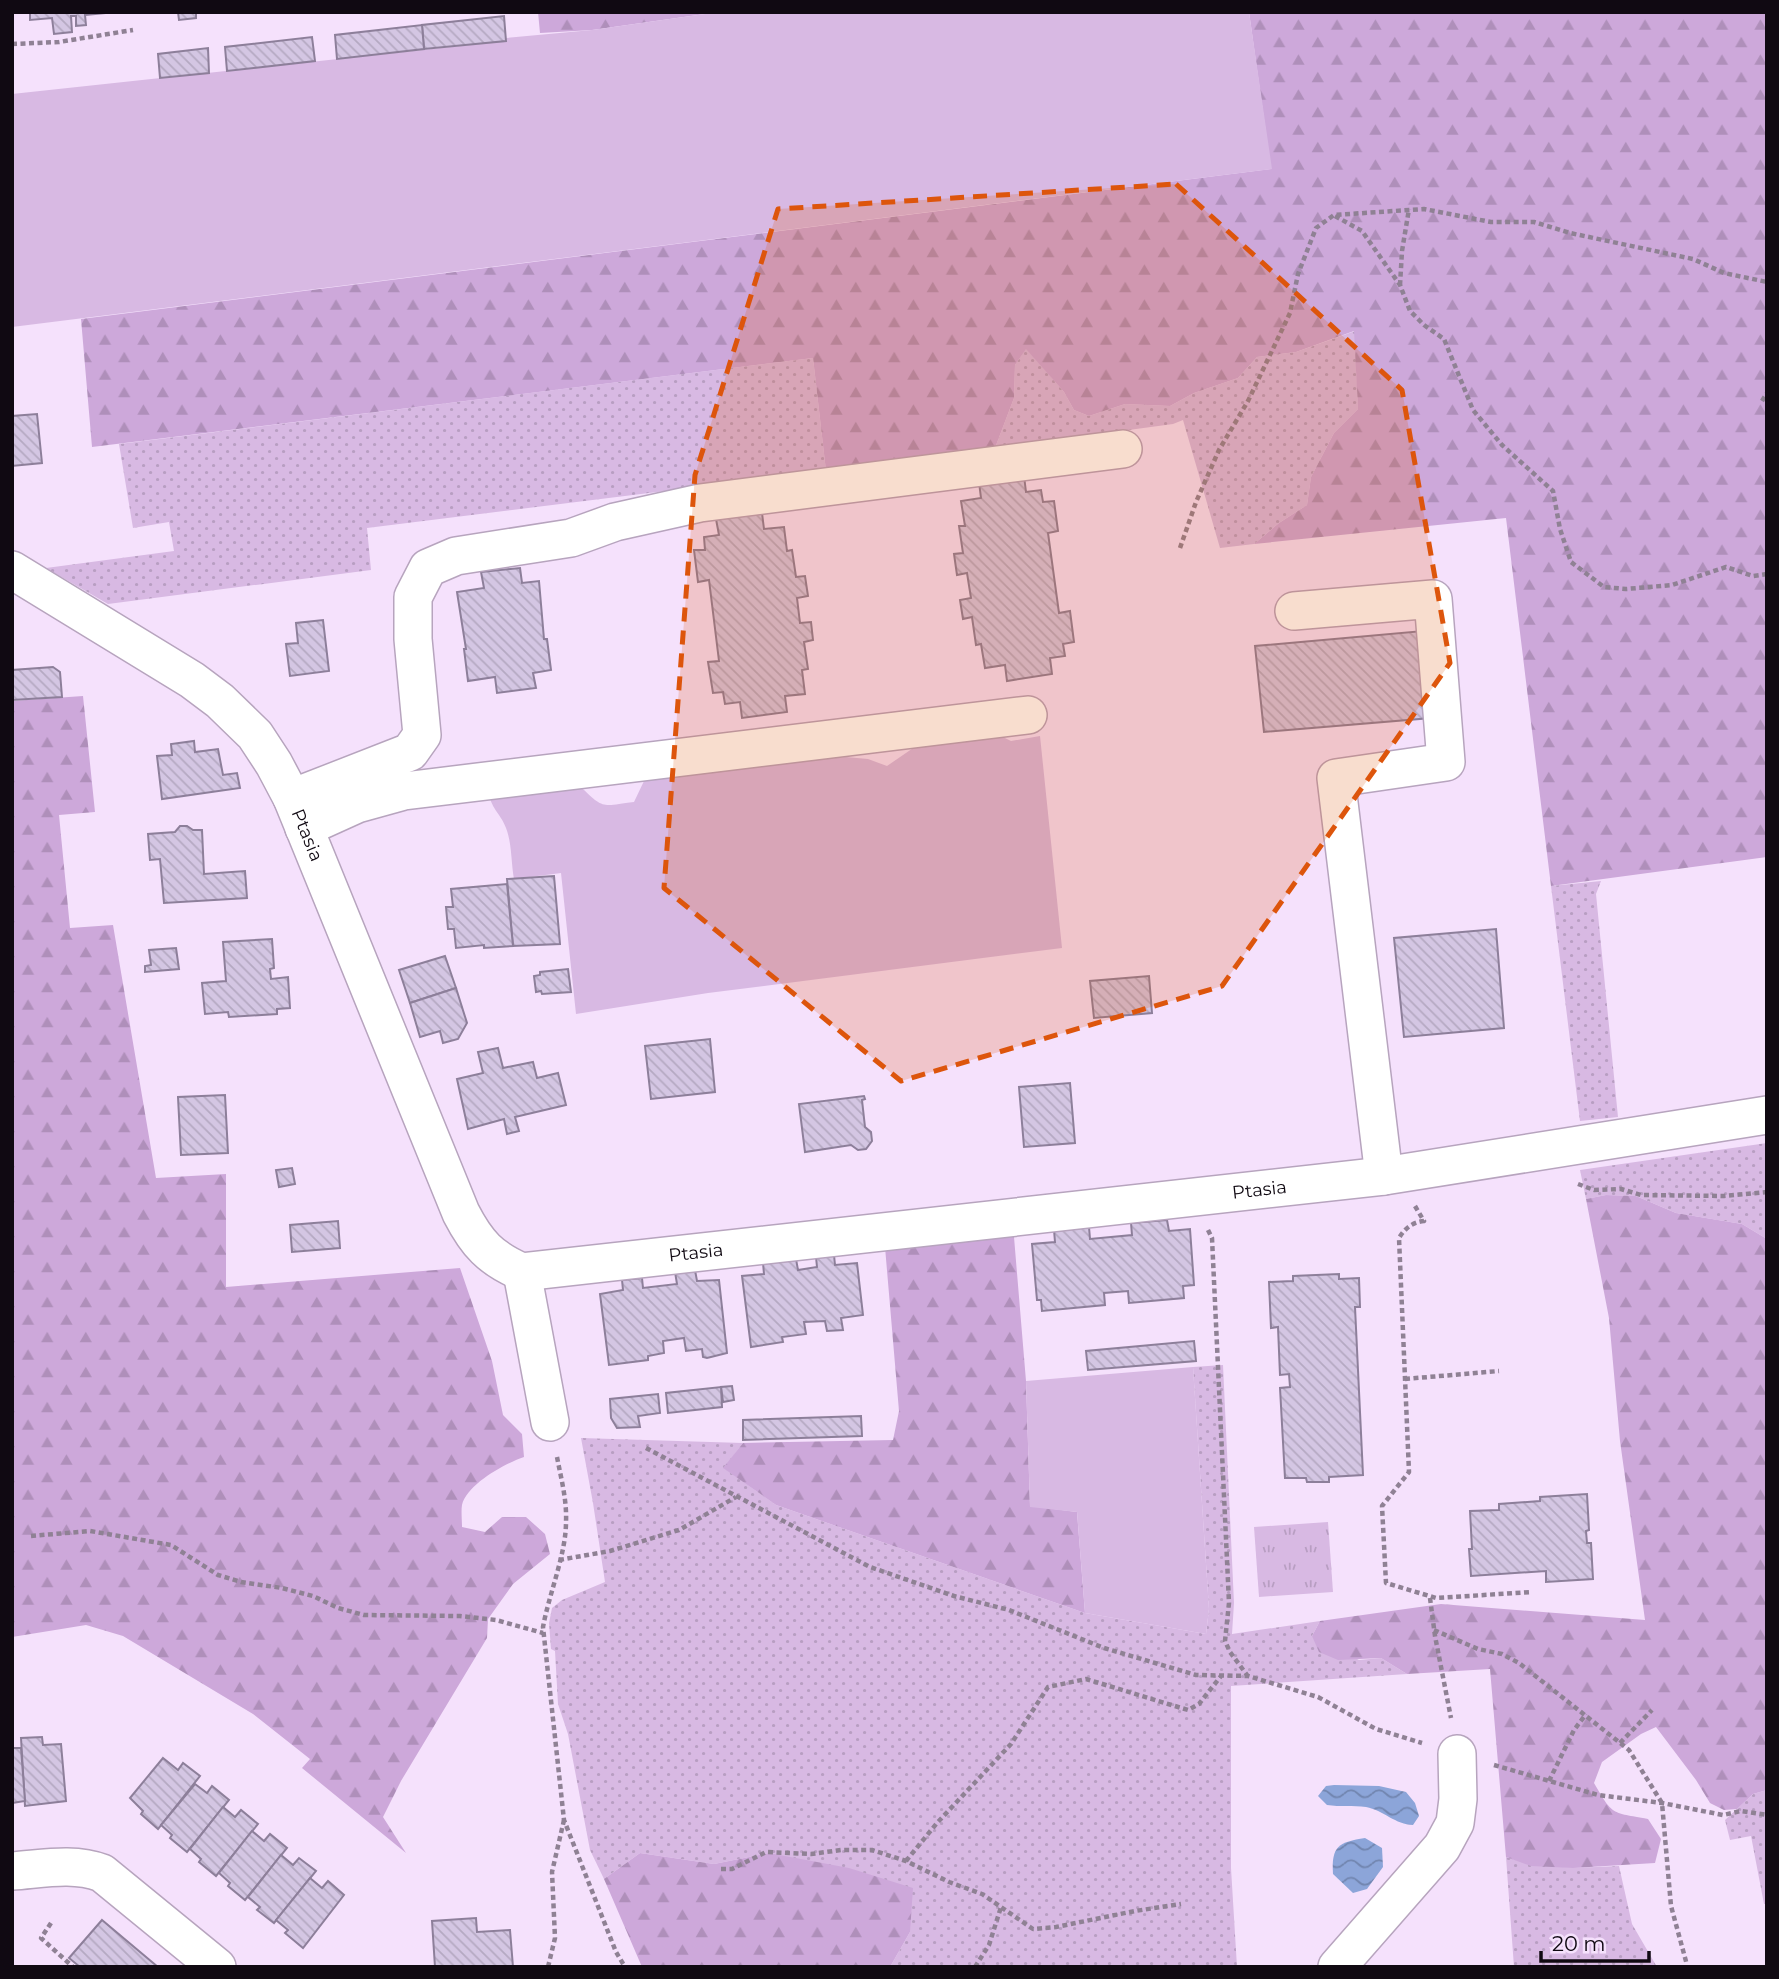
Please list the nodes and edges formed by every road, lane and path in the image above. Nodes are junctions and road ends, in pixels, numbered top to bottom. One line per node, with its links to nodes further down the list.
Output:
1 (133, 30): 2 (path)
2 (12, 44)
3 (1409, 209): 4 (path); 5 (path); 6 (path)
4 (1334, 215): 6 (path); 10 (path)
5 (1767, 282)
6 (1400, 285): 12 (path)
7 (1767, 393): 8 (path)
8 (1762, 401)
9 (1123, 449): 15 (street)
10 (1180, 548)
11 (12, 570): 15 (street, Ptasia)
12 (1767, 574)
13 (1294, 611): 17 (street)
14 (1028, 715): 15 (street)
15 (298, 813): 22 (street, Ptasia)
16 (1767, 1115): 17 (street, Ptasia)
17 (1384, 1176): 22 (street, Ptasia)
18 (1572, 1181): 19 (path)
19 (1767, 1192)
20 (1413, 1203): 24 (path)
21 (1205, 1226): 35 (path)
22 (522, 1272): 25 (street)
23 (1499, 1371): 24 (path)
24 (1405, 1379): 31 (path)
25 (550, 1422): 29 (path)
26 (646, 1448): 27 (path)
27 (737, 1497): 29 (path); 34 (path)
28 (31, 1536): 33 (path)
29 (559, 1560): 33 (path)
30 (1532, 1592): 31 (path)
31 (1430, 1598): 32 (path)
32 (1434, 1630): 37 (path); 39 (path)
33 (543, 1633): 43 (path)
34 (1221, 1675): 35 (path); 44 (path)
35 (1248, 1676): 39 (path)
36 (1652, 1710): 38 (path)
37 (1586, 1714): 38 (path); 40 (path)
38 (1620, 1743): 41 (path)
39 (1457, 1754): 40 (path); 56 (street)
40 (1549, 1781): 41 (path)
41 (1662, 1803): 42 (path); 50 (path)
42 (1767, 1815)
43 (564, 1820): 53 (path); 54 (path)
44 (906, 1861): 45 (path); 48 (path)
45 (722, 1868)
46 (12, 1871): 52 (street)
47 (1181, 1904): 48 (path)
48 (1001, 1907): 55 (path)
49 (51, 1923): 51 (path)
50 (1687, 1965)
51 (73, 1967)
52 (217, 1967)
53 (548, 1967)
54 (625, 1967)
55 (975, 1967)
56 (1337, 1967)

